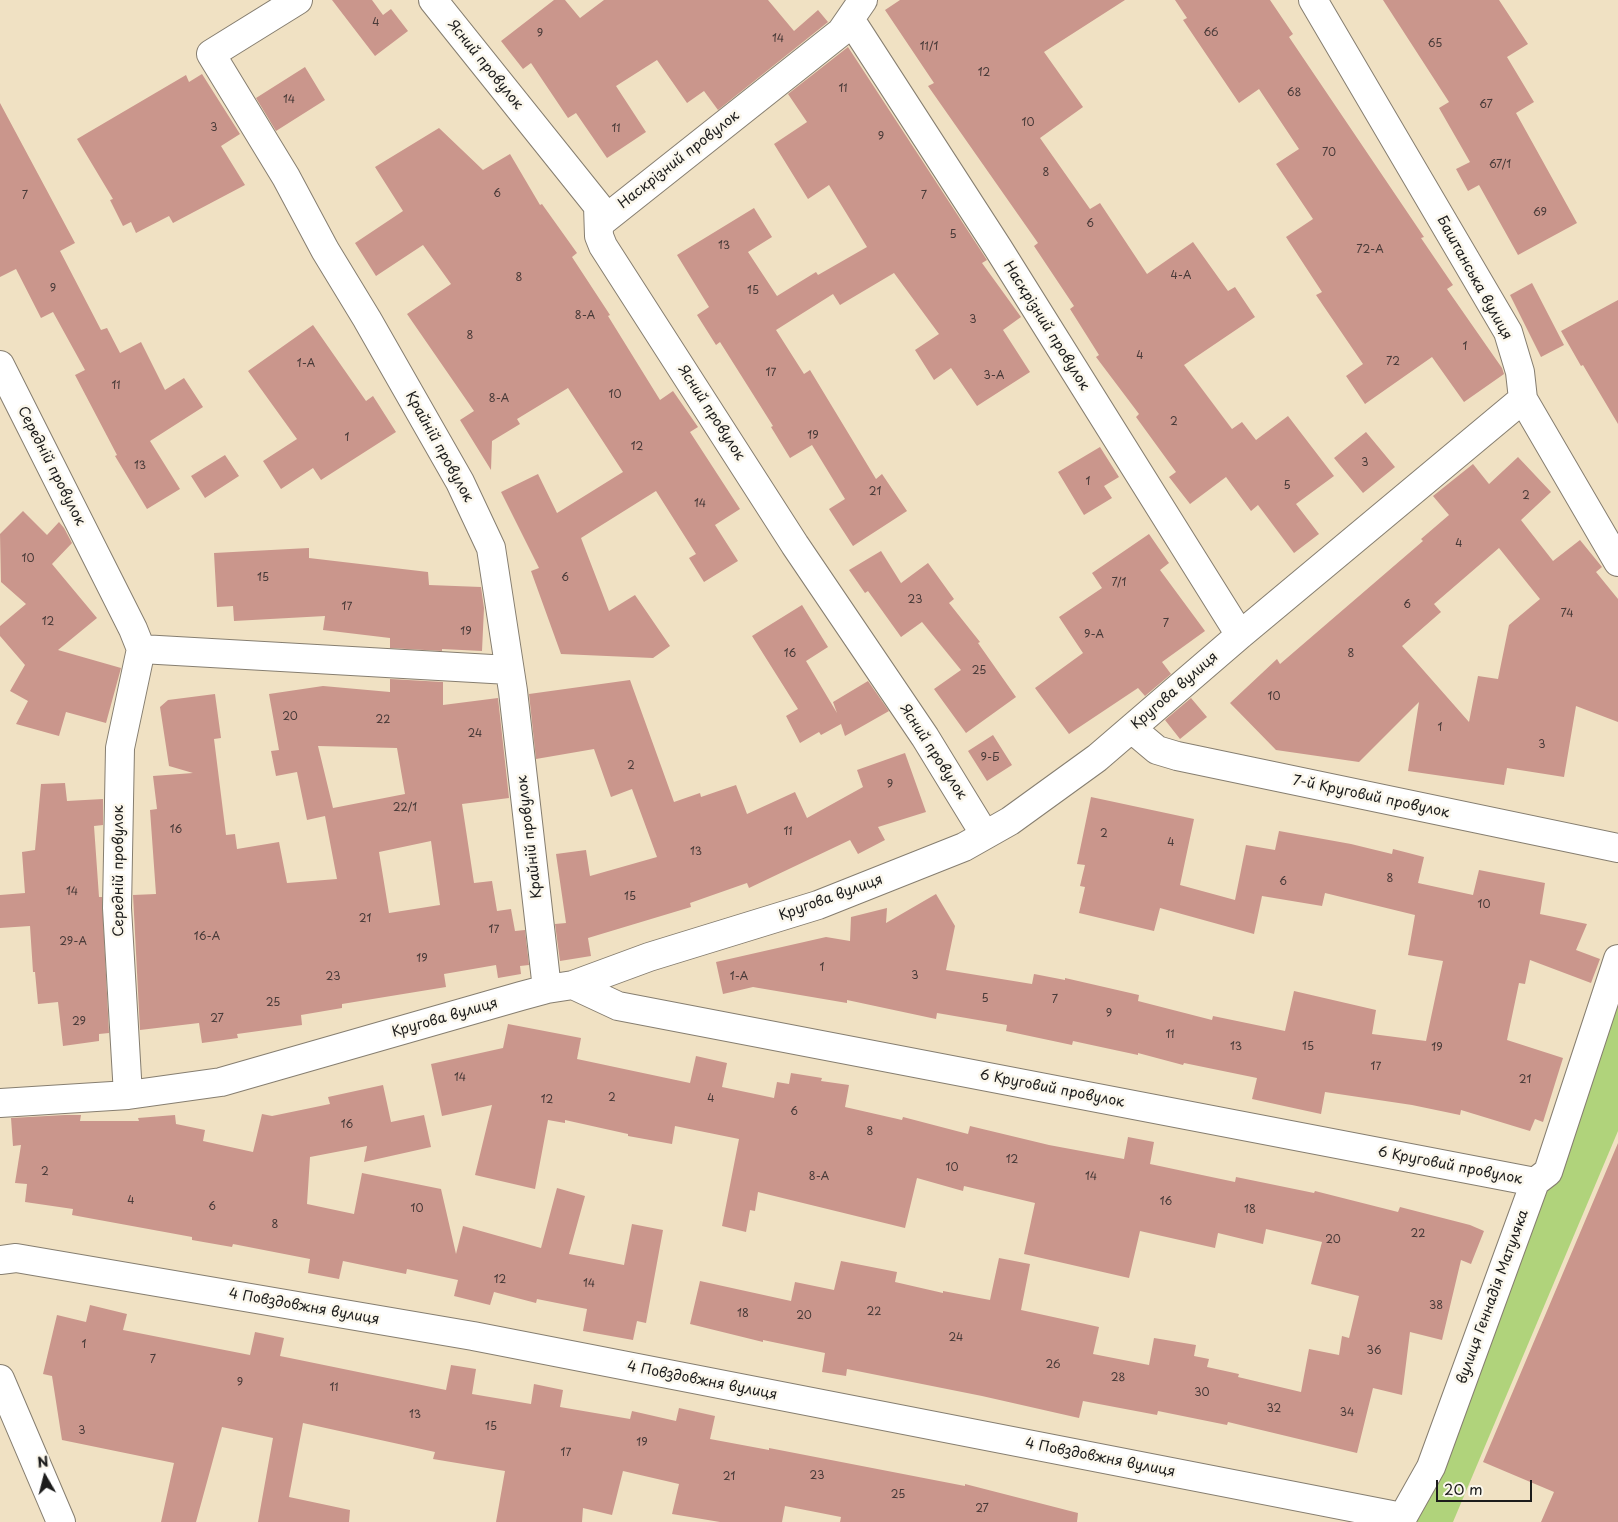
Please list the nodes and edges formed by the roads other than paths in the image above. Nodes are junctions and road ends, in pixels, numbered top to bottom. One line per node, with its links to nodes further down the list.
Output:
1 (298, 0): 11 (street, Крайній провулок)
2 (433, 0): 5 (street, Ясний провулок)
3 (1313, 0): 7 (street, Баштанська вулиця)
4 (856, 9): 5 (street, Наскрізний провулок); 9 (street, Наскрізний провулок)
5 (599, 224): 13 (street, Ясний провулок)
6 (0, 365): 10 (street, Середній провулок)
7 (1523, 399): 8 (street, Баштанська вулиця); 9 (street, Кругова вулиця)
8 (1618, 562)
9 (1240, 635): 12 (street, Кругова вулиця)
10 (141, 649): 11 (street); 17 (street, Середній провулок)
11 (509, 670): 16 (street, Крайній провулок)
12 (1132, 729): 13 (street, Кругова вулиця); 14 (street, 7-й Круговий провулок)
13 (986, 835): 16 (street, Кругова вулиця)
14 (1618, 848)
15 (1618, 958): 19 (street, вулиця Геннадія Матуляка)
16 (560, 987): 17 (street, Кругова вулиця); 19 (street, 6 Круговий провулок)
17 (128, 1095): 18 (street, Кругова вулиця)
18 (0, 1103)
19 (1535, 1182): 22 (street, вулиця Геннадія Матуляка)
20 (0, 1260): 22 (street, 4 Повздовжня вулиця)
21 (0, 1379): 23 (street)
22 (1401, 1520)
23 (61, 1522)

